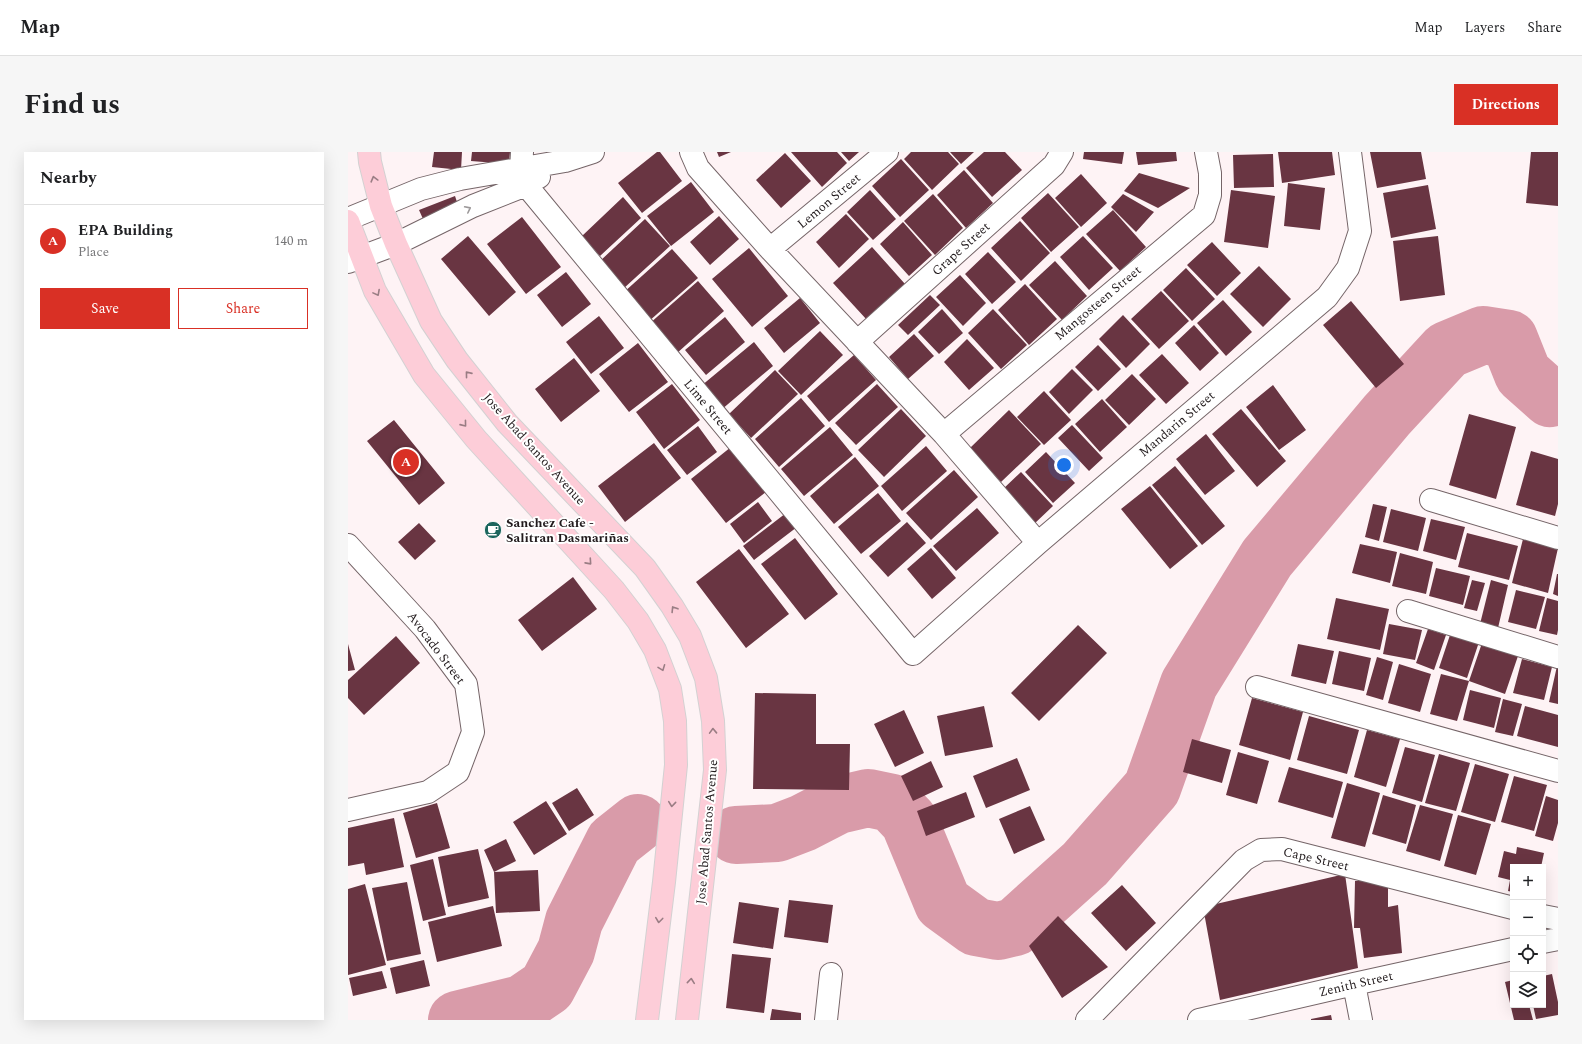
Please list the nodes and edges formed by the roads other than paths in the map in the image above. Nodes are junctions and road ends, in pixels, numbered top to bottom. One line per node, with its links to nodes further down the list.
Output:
1 (369, 152): 9 (main road, Jose Abad Santos Avenue, one-way to 1)
2 (593, 152): 8 (street)
3 (691, 152): 12 (street)
4 (887, 152): 12 (street, Lemon Street)
5 (1062, 152): 14 (street, Grape Street)
6 (1206, 152): 15 (street, Mangosteen Street)
7 (1350, 152): 18 (street, Mandarin Street)
8 (523, 169): 9 (street); 11 (street, one-way to 8); 21 (street, Lime Street)
9 (381, 206): 10 (street); 11 (main road, Jose Abad Santos Avenue)
10 (348, 220): 13 (main road)
11 (396, 244): 13 (street); 35 (main road, Jose Abad Santos Avenue, one-way to 11)
12 (770, 249): 14 (street)
13 (355, 259): 34 (main road, one-way to 34)
14 (857, 342): 15 (street)
15 (944, 434): 18 (street)
16 (1431, 500): 17 (street)
17 (1558, 538)
18 (1038, 543): 21 (street, Mandarin Street)
19 (348, 545): 25 (street, Avocado Street)
20 (1408, 611): 22 (street)
21 (912, 654)
22 (1558, 657)
23 (1257, 687): 24 (street)
24 (1558, 770)
25 (348, 810)
26 (1510, 907): 37 (street, Cape Street)
27 (1546, 917): 28 (street)
28 (1558, 919)
29 (1558, 939): 30 (street)
30 (1546, 941)
31 (1510, 950): 33 (street, Zenith Street)
32 (831, 974): 36 (street)
33 (1354, 984): 38 (street, Zenith Street); 39 (street)
34 (646, 1020)
35 (687, 1020)
36 (826, 1020)
37 (1087, 1020)
38 (1199, 1020)
39 (1361, 1020)

